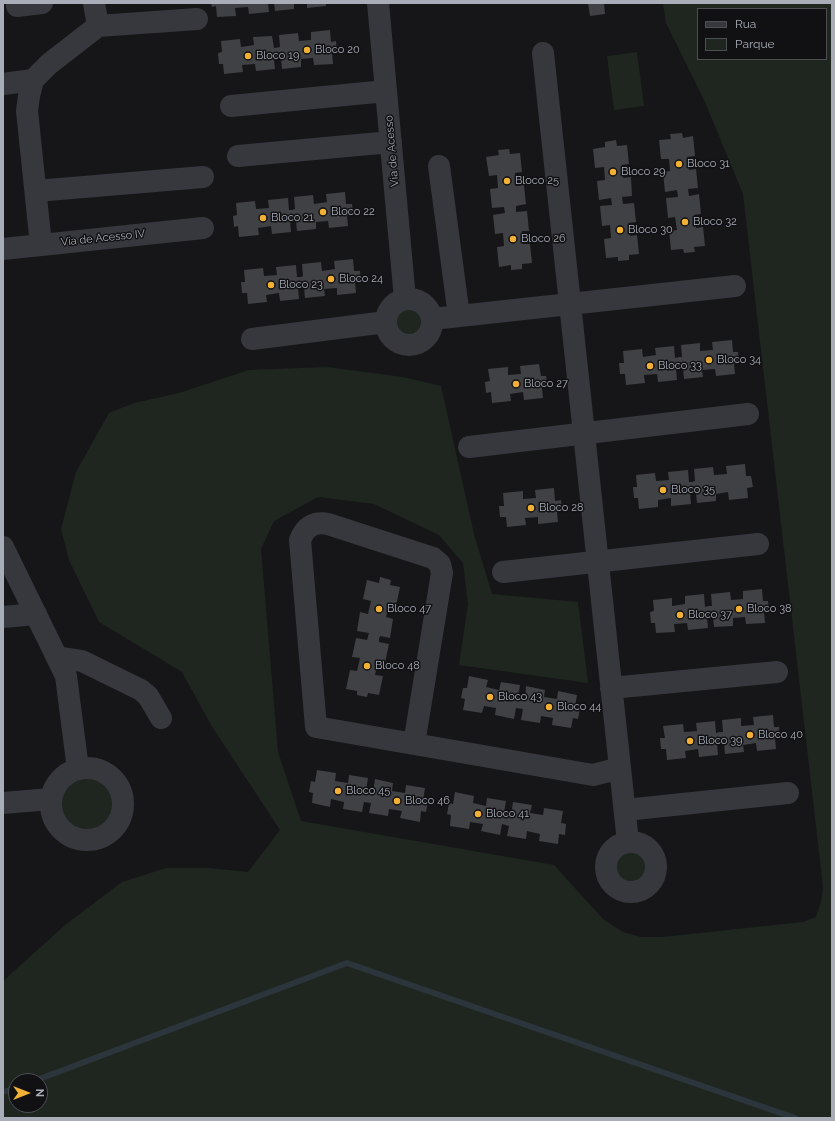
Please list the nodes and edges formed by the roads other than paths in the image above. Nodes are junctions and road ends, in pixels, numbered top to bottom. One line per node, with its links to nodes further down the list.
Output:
1 (42, 3): 4 (lane)
2 (94, 3): 6 (lane)
3 (378, 3): 10 (lane, Via de Acesso)
4 (17, 6)
5 (197, 18): 6 (lane)
6 (98, 26): 8 (lane)
7 (543, 54): 22 (lane)
8 (33, 80): 9 (lane); 16 (lane)
9 (3, 84)
10 (386, 91): 11 (lane); 12 (lane, Via de Acesso)
11 (231, 106)
12 (391, 142): 13 (lane); 21 (lane, Via de Acesso)
13 (238, 156)
14 (439, 166): 23 (lane)
15 (203, 177): 16 (lane)
16 (36, 191): 18 (lane)
17 (203, 228): 18 (lane, Via de Acesso IV)
18 (41, 245): 19 (lane, Via de Acesso IV)
19 (3, 249)
20 (735, 286): 22 (lane)
21 (405, 299): 24 (lane); 25 (lane)
22 (570, 304): 23 (lane); 28 (lane)
23 (459, 316): 24 (lane)
24 (432, 319): 25 (lane)
25 (386, 322): 26 (lane)
26 (252, 339)
27 (748, 414): 28 (lane)
28 (584, 433): 29 (lane); 32 (lane)
29 (469, 447)
30 (758, 544): 32 (lane)
31 (3, 547): 34 (lane)
32 (598, 561): 33 (lane); 38 (lane)
33 (503, 572)
34 (36, 614): 35 (lane); 36 (lane)
35 (3, 617)
36 (57, 657): 39 (lane); 42 (lane)
37 (777, 672): 38 (lane)
38 (611, 688): 41 (lane)
39 (161, 718)
40 (414, 744): 40 (lane); 41 (lane)
41 (620, 768): 46 (lane)
42 (78, 769): 44 (lane); 44 (lane)
43 (788, 794): 46 (lane)
44 (51, 799): 45 (lane)
45 (3, 803)
46 (625, 810): 47 (lane)
47 (628, 842)

